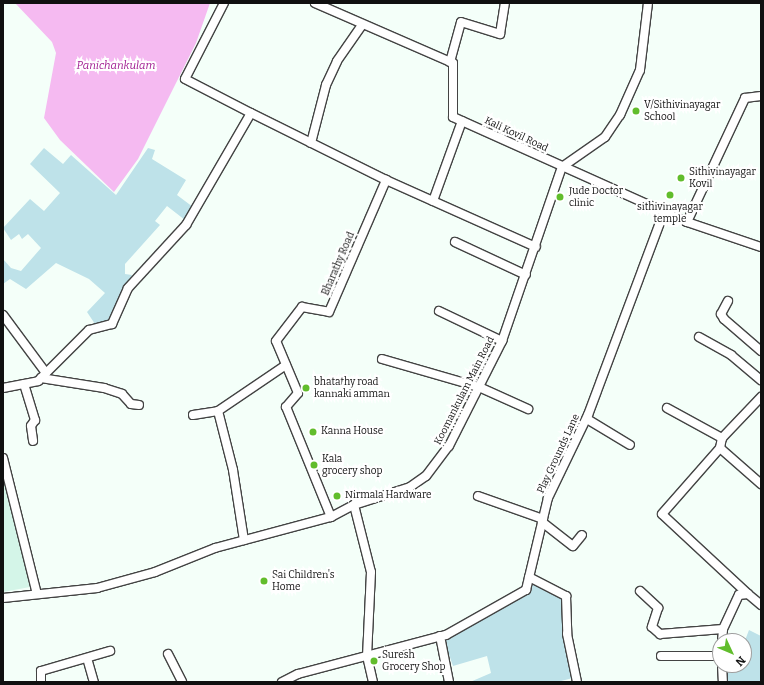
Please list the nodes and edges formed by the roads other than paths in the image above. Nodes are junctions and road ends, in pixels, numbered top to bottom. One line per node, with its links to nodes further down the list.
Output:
1 (224, 3): 10 (street)
2 (315, 3): 6 (street)
3 (334, 3): 6 (street)
4 (505, 3): 8 (street)
5 (648, 3): 13 (street)
6 (327, 10): 7 (street)
7 (362, 25): 8 (street); 12 (street)
8 (450, 62): 11 (street)
9 (761, 96): 17 (street)
10 (251, 113): 12 (street); 30 (street)
11 (462, 121): 13 (street, Kali Kovil Road); 15 (street)
12 (311, 143): 14 (street)
13 (562, 167): 16 (street, Kali Kovil Road); 19 (street, Koomankulam Main Road)
14 (386, 180): 15 (street); 29 (street, Bharathy Road)
15 (433, 201): 19 (street)
16 (664, 212): 17 (street, Kali Kovil Road); 41 (street, Play Grounds Lane)
17 (687, 222): 20 (street, Kali Kovil Road)
18 (456, 242): 21 (street)
19 (536, 246): 21 (street, Koomankulam Main Road)
20 (761, 247)
21 (526, 275): 26 (street, Koomankulam Main Road)
22 (728, 301): 27 (street)
23 (439, 311): 26 (street)
24 (3, 315): 30 (street)
25 (699, 337): 31 (street)
26 (502, 341): 33 (street, Koomankulam Main Road)
27 (761, 351)
28 (382, 359): 33 (street)
29 (286, 365): 39 (street); 50 (street, Bharathy Road)
30 (43, 376): 32 (street); 36 (street)
31 (761, 380)
32 (24, 384): 34 (street); 43 (street)
33 (480, 387): 37 (street); 49 (street, Koomankulam Main Road)
34 (3, 388)
35 (761, 397): 42 (street)
36 (140, 405)
37 (528, 408)
38 (667, 408): 42 (street)
39 (218, 411): 40 (street); 53 (street)
40 (193, 415)
41 (587, 418): 44 (street); 51 (street, Play Grounds Lane)
42 (722, 438): 45 (street)
43 (33, 441)
44 (630, 445)
45 (720, 448): 47 (street); 57 (street)
46 (3, 458): 56 (street)
47 (761, 484)
48 (478, 496): 51 (street)
49 (354, 505): 50 (street, Koomankulam Main Road); 65 (street)
50 (331, 517): 53 (street, Koomankulam Main Road)
51 (543, 520): 52 (street); 54 (street, Play Grounds Lane)
52 (582, 535)
53 (244, 540): 56 (street, Koomankulam Main Road)
54 (529, 576): 62 (street, Play Grounds Lane); 75 (street)
55 (640, 592): 60 (street)
56 (38, 594): 58 (street, Koomankulam Main Road)
57 (748, 594): 59 (street); 60 (street)
58 (3, 598)
59 (761, 605)
60 (723, 629): 61 (street)
61 (723, 633)
62 (440, 636): 65 (street, Play Grounds Lane); 74 (street)
63 (110, 651): 68 (street)
64 (168, 654): 71 (street)
65 (368, 656): 72 (street, Play Grounds Lane); 73 (street)
66 (661, 656): 67 (street)
67 (712, 656)
68 (87, 658): 69 (street); 70 (street)
69 (41, 682)
70 (94, 682)
71 (182, 682)
72 (282, 682)
73 (373, 682)
74 (449, 682)
75 (577, 682)

